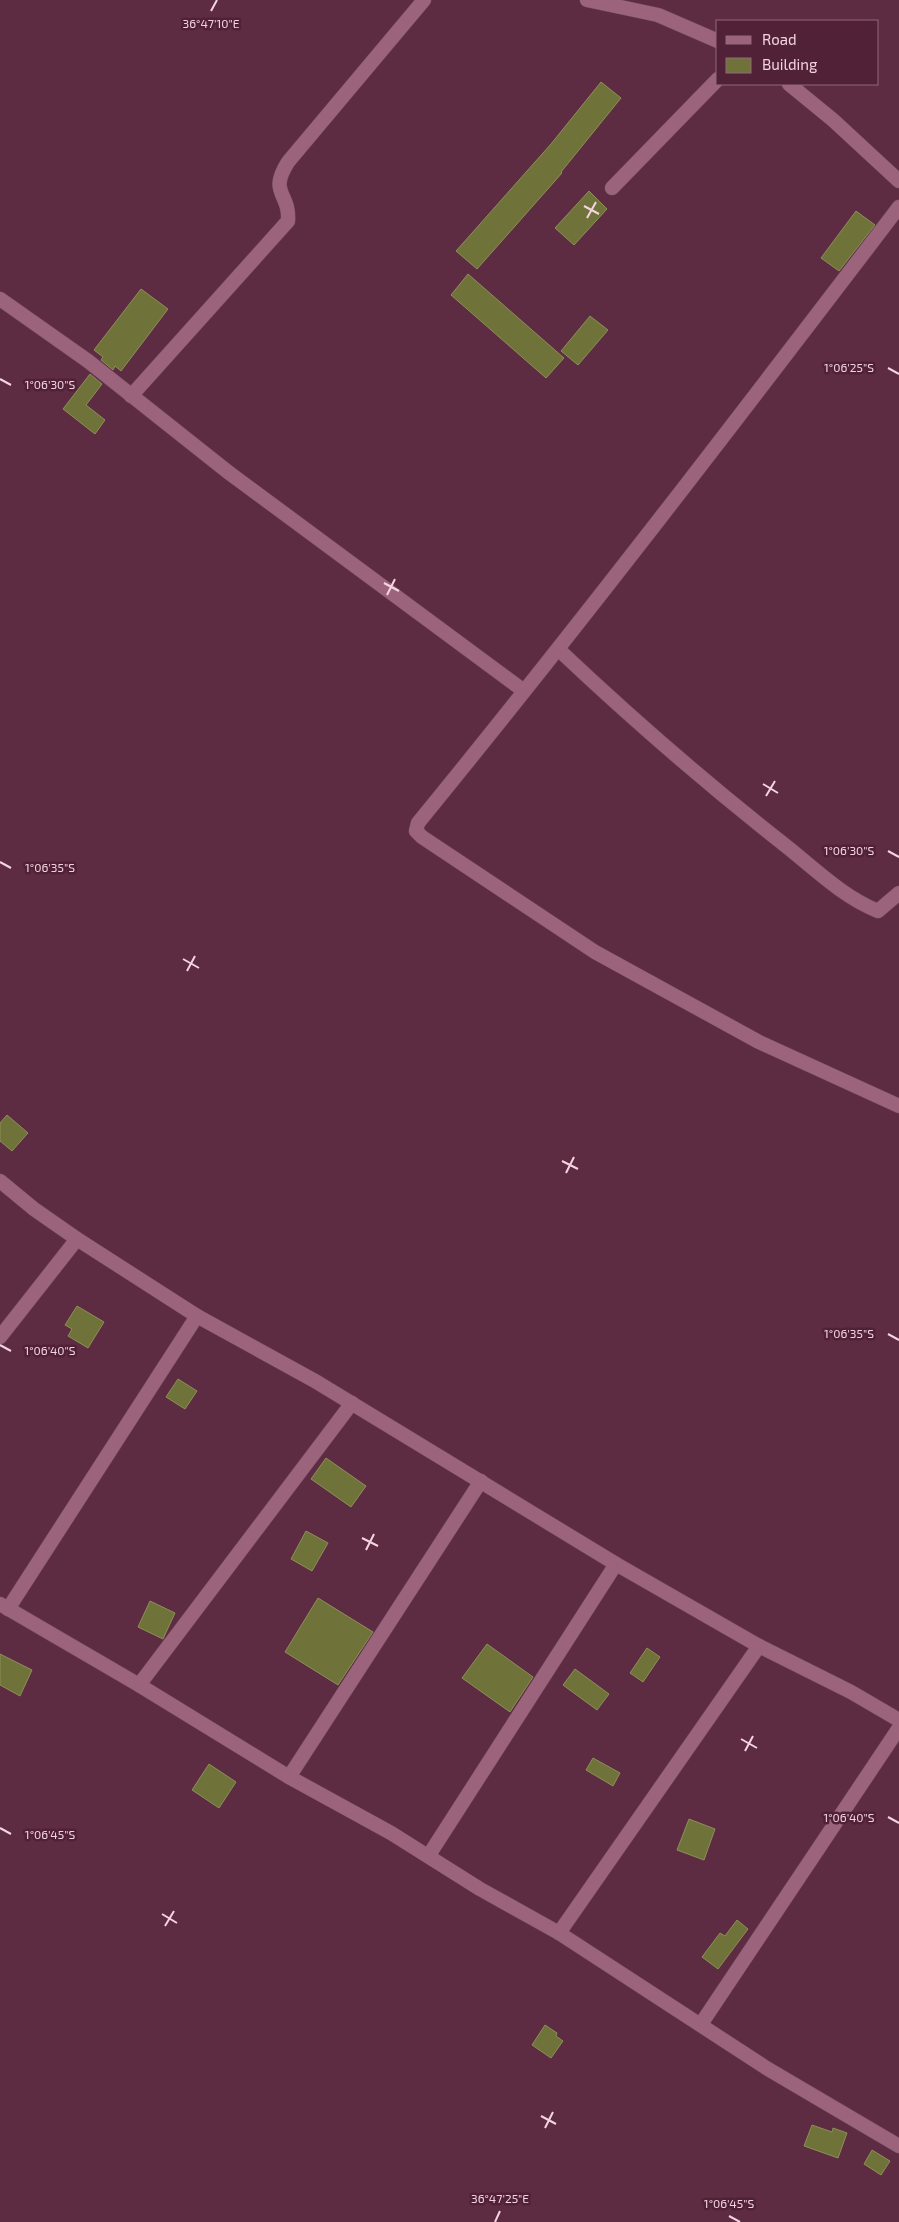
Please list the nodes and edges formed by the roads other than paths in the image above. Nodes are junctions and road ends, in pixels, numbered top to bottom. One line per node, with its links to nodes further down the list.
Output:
1 (424, 0): 10 (street)
2 (586, 0): 3 (street)
3 (716, 40)
4 (716, 81): 7 (street)
5 (790, 85): 6 (street)
6 (899, 181)
7 (612, 188)
8 (899, 207): 11 (street)
9 (0, 299): 10 (street)
10 (131, 396): 12 (street)
11 (558, 649): 12 (street); 13 (street)
12 (524, 691): 14 (street)
13 (899, 893)
14 (899, 1106)
15 (0, 1181): 16 (street)
16 (77, 1239): 17 (street); 18 (street)
17 (197, 1316): 19 (street); 22 (street)
18 (0, 1337)
19 (352, 1403): 20 (street); 24 (street)
20 (482, 1482): 21 (street); 27 (street)
21 (616, 1564): 23 (street); 28 (street)
22 (4, 1606): 24 (street)
23 (759, 1646): 25 (street); 29 (street)
24 (139, 1685): 27 (street)
25 (899, 1720)
26 (899, 1728): 30 (street)
27 (289, 1777): 28 (street)
28 (429, 1856): 29 (street)
29 (558, 1933): 30 (street)
30 (701, 2024): 31 (street)
31 (899, 2146)

